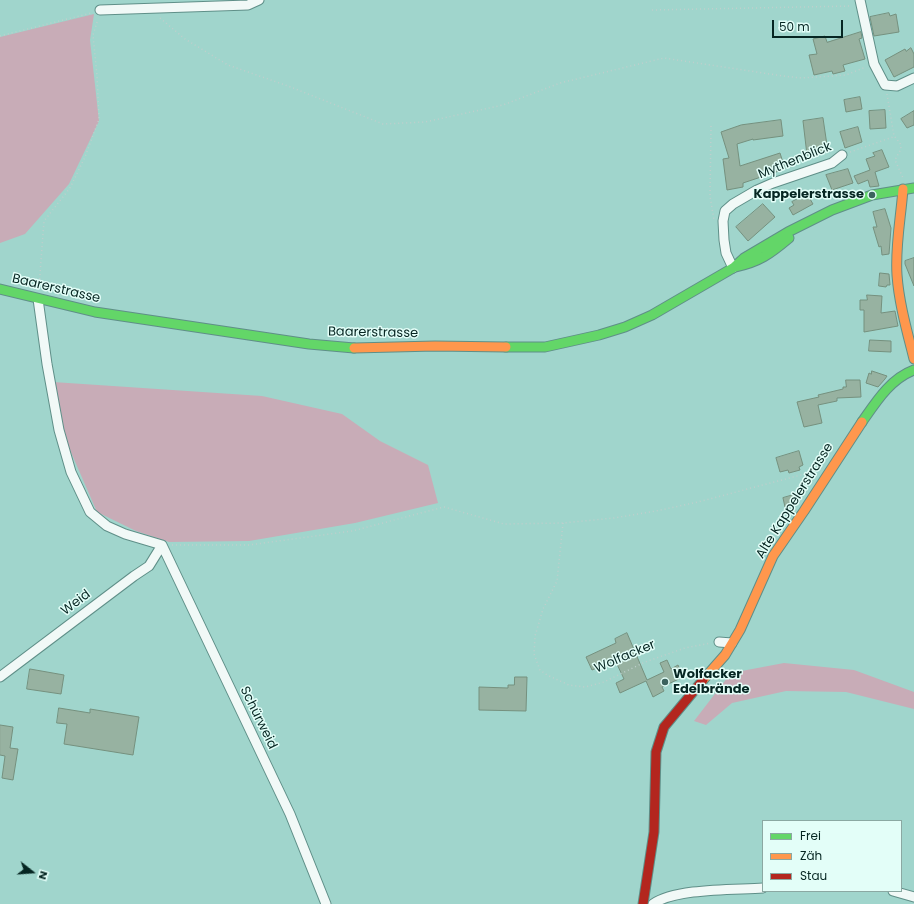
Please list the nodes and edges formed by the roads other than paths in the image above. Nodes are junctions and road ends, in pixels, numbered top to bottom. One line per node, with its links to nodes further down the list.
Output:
1 (258, 0): 3 (street)
2 (861, 3): 4 (street)
3 (100, 10)
4 (914, 78)
5 (842, 155): 8 (street, Mythenblick)
6 (914, 188): 7 (street, Baarerstrasse)
7 (903, 189): 8 (street, Baarerstrasse); 11 (street)
8 (733, 268): 10 (street, Baarerstrasse)
9 (0, 289): 10 (street, Baarerstrasse)
10 (38, 299): 13 (street)
11 (914, 359)
12 (914, 370): 15 (street, Alte Kappelerstrasse)
13 (162, 545): 16 (street, Weid); 20 (street, Schürweid)
14 (718, 642): 15 (street)
15 (732, 643): 21 (street, Alte Kappelerstrasse)
16 (0, 677)
17 (762, 888): 22 (street)
18 (896, 892): 19 (street)
19 (914, 897)
20 (326, 904)
21 (643, 904)
22 (653, 904)

